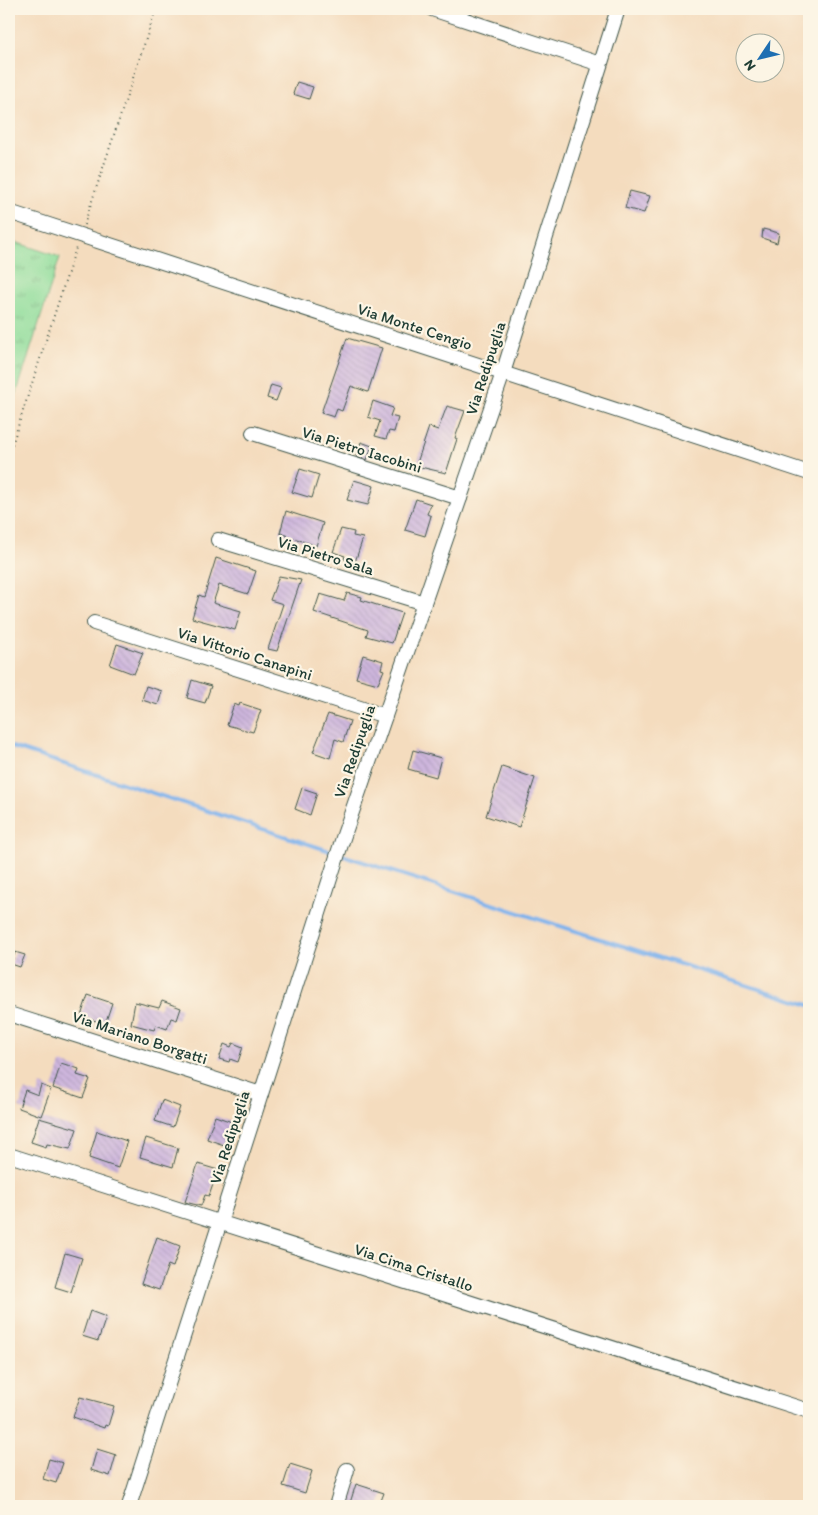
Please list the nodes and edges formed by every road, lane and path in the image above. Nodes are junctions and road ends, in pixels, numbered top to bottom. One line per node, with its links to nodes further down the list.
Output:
1 (432, 9): 3 (street)
2 (618, 9): 3 (street, Via Redipuglia)
3 (600, 64): 5 (street, Via Redipuglia)
4 (9, 212): 5 (street, Via Monte Cengio)
5 (503, 373): 7 (street, Via Monte Cengio); 8 (street, Via Redipuglia)
6 (253, 433): 8 (street, Via Pietro Iacobini)
7 (809, 473)
8 (460, 498): 10 (street, Via Redipuglia)
9 (218, 540): 10 (street, Via Pietro Sala)
10 (424, 603): 12 (street, Via Redipuglia)
11 (94, 623): 12 (street, Via Vittorio Canapini)
12 (385, 716): 14 (street, Via Redipuglia)
13 (9, 1014): 14 (street, Via Mariano Borgatti)
14 (261, 1094): 16 (street, Via Redipuglia)
15 (9, 1155): 16 (street, Via Cima Cristallo)
16 (220, 1223): 17 (street, Via Cima Cristallo); 19 (street, Via Redipuglia)
17 (809, 1411)
18 (347, 1470): 20 (street)
19 (129, 1506)
20 (336, 1506)

